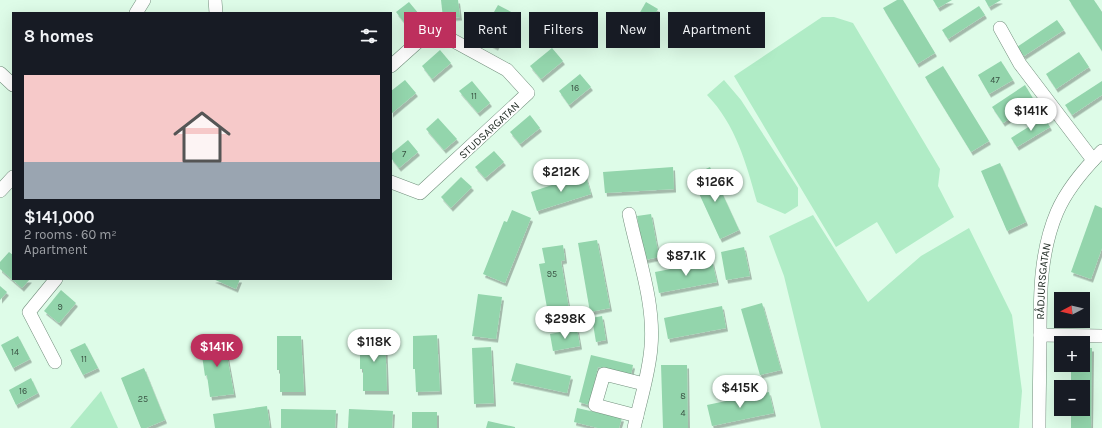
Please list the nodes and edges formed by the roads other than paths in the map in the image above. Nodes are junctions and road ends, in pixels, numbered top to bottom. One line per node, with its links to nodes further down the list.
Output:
1 (144, 0): 3 (street)
2 (215, 0): 4 (street)
3 (137, 12)
4 (216, 12)
5 (1000, 28): 10 (street)
6 (392, 65): 12 (street, STUDSARGATAN)
7 (0, 73): 8 (street)
8 (12, 83)
9 (1102, 151): 10 (street, RÅDJURSGATAN)
10 (1093, 160): 16 (street, RÅDJURSGATAN)
11 (12, 177): 13 (street)
12 (392, 182)
13 (0, 191)
14 (629, 214): 19 (street)
15 (55, 280): 18 (street)
16 (1040, 335): 17 (street); 21 (street, RÅDJURSGATAN)
17 (1102, 336)
18 (55, 362)
19 (644, 384): 20 (street); 20 (street)
20 (636, 422)
21 (1039, 428)

